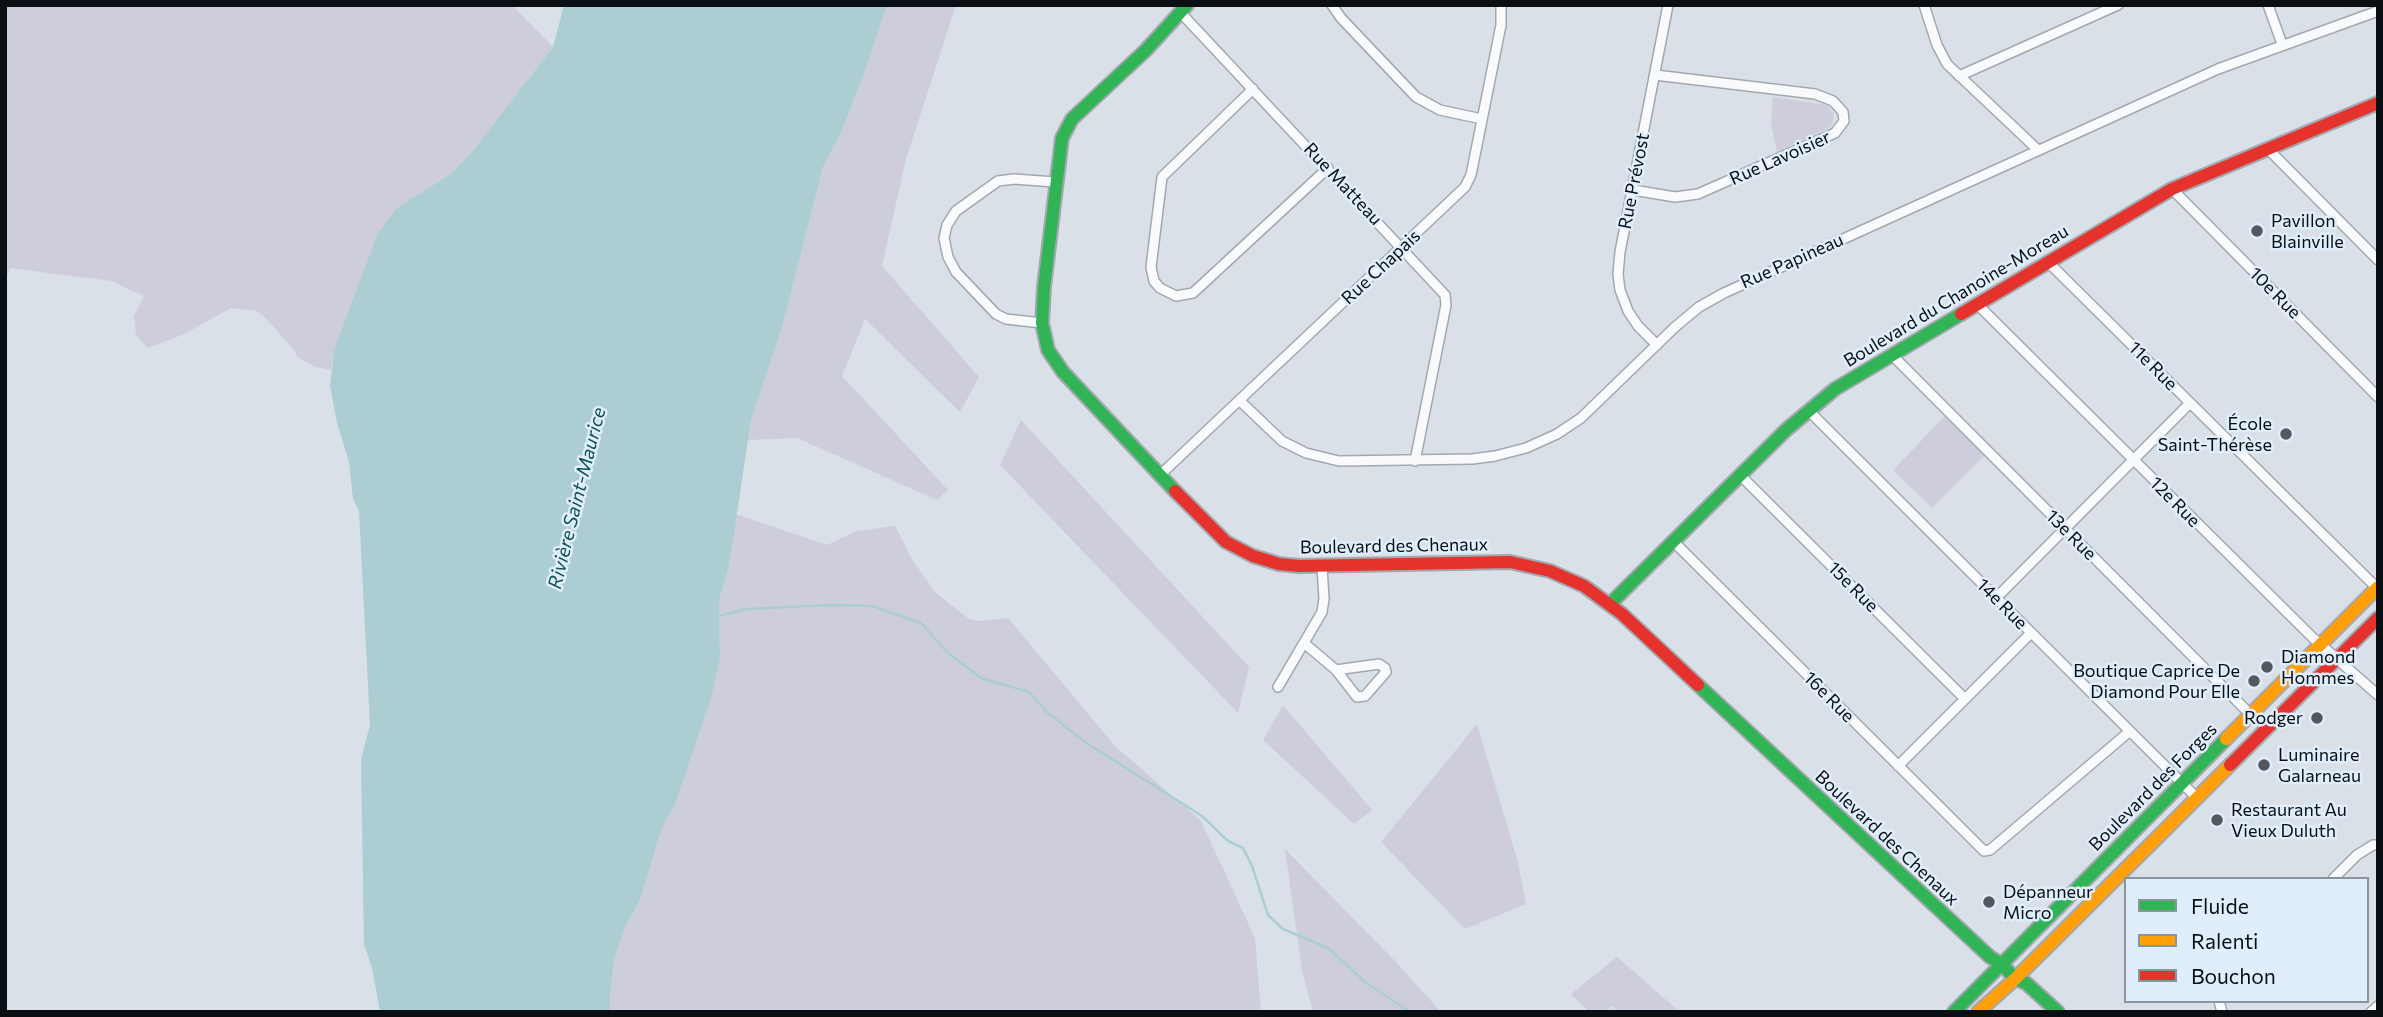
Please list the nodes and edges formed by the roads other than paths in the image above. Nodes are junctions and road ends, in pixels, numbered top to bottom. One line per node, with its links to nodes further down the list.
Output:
1 (1332, 5): 14 (street)
2 (1501, 5): 14 (street, Rue Chapais)
3 (1668, 5): 10 (street, Rue Prévost)
4 (1924, 5): 11 (street)
5 (2118, 5): 11 (street)
6 (2268, 5): 9 (street)
7 (1184, 9): 12 (street, Rue Matteau); 18 (street, Boulevard des Chenaux)
8 (2378, 11): 9 (street, Rue Papineau)
9 (2282, 44): 16 (street, Rue Papineau)
10 (1655, 75): 20 (street, Rue Prévost); 20 (street, Rue Lavoisier)
11 (1959, 76): 16 (street)
12 (1253, 89): 17 (street, Rue Matteau); 17 (street)
13 (2378, 103): 15 (street, Boulevard du Chanoine-Moreau)
14 (1482, 119): 21 (street, Rue Chapais)
15 (2267, 148): 19 (street, Boulevard du Chanoine-Moreau); 22 (street)
16 (2038, 150): 26 (street, Rue Papineau)
17 (1328, 168): 21 (street, Rue Matteau)
18 (1055, 182): 25 (street, Boulevard des Chenaux); 25 (street)
19 (2172, 189): 23 (street, Boulevard du Chanoine-Moreau); 28 (street, 10e Rue)
20 (1633, 190): 26 (street, Rue Prévost)
21 (1402, 247): 29 (street, Rue Chapais); 33 (street, Rue Matteau)
22 (2378, 261)
23 (2048, 262): 24 (street, Boulevard du Chanoine-Moreau); 30 (street, 11e Rue)
24 (1978, 304): 27 (street, Boulevard du Chanoine-Moreau); 32 (street, 12e Rue)
25 (1042, 323): 34 (street, Boulevard des Chenaux)
26 (1657, 345): 33 (street, Rue Papineau)
27 (1892, 355): 31 (street, Boulevard du Chanoine-Moreau); 36 (street, 13e Rue)
28 (2378, 397)
29 (1239, 400): 33 (street, Rue Papineau); 34 (street, Rue Chapais)
30 (2190, 403): 32 (street); 39 (street, 11e Rue)
31 (1808, 410): 35 (street, Boulevard du Chanoine-Moreau); 40 (street, 14e Rue)
32 (2133, 460): 36 (street); 45 (street, 12e Rue)
33 (1415, 461)
34 (1160, 475): 38 (street, Boulevard des Chenaux)
35 (1740, 475): 37 (street, Boulevard du Chanoine-Moreau); 50 (street, 15e Rue)
36 (2065, 529): 40 (street); 51 (street, 13e Rue)
37 (1673, 541): 41 (street, Boulevard du Chanoine-Moreau); 53 (street, 16e Rue)
38 (1322, 566): 41 (street, Boulevard des Chenaux); 44 (street)
39 (2377, 588): 45 (street, Boulevard des Forges)
40 (1996, 598): 43 (street, 14e Rue)
41 (1610, 604): 58 (street, Boulevard des Chenaux)
42 (2378, 618): 46 (street)
43 (2031, 632): 50 (street); 52 (street, 14e Rue)
44 (1304, 643): 47 (street); 48 (street)
45 (2320, 645): 46 (street, 12e Rue); 51 (street, Boulevard des Forges)
46 (2337, 658): 49 (street, 12e Rue); 55 (street)
47 (1336, 670): 47 (street)
48 (1278, 687)
49 (2378, 695)
50 (1965, 699): 53 (street)
51 (2251, 715): 54 (street, Boulevard des Forges)
52 (2130, 731): 53 (street, 16e Rue); 54 (street, 14e Rue)
53 (1898, 766)
54 (2182, 783): 55 (street, 14e Rue); 58 (street, Boulevard des Forges)
55 (2196, 797): 59 (street)
56 (2378, 845): 57 (street)
57 (2335, 877)
58 (2003, 965): 59 (street, Boulevard des Chenaux); 61 (street, Boulevard des Forges)
59 (2015, 979): 62 (street); 63 (street, Boulevard des Chenaux)
60 (2378, 1006): 64 (street)
61 (1954, 1012)
62 (1978, 1012)
63 (2058, 1012)
64 (2371, 1012)

